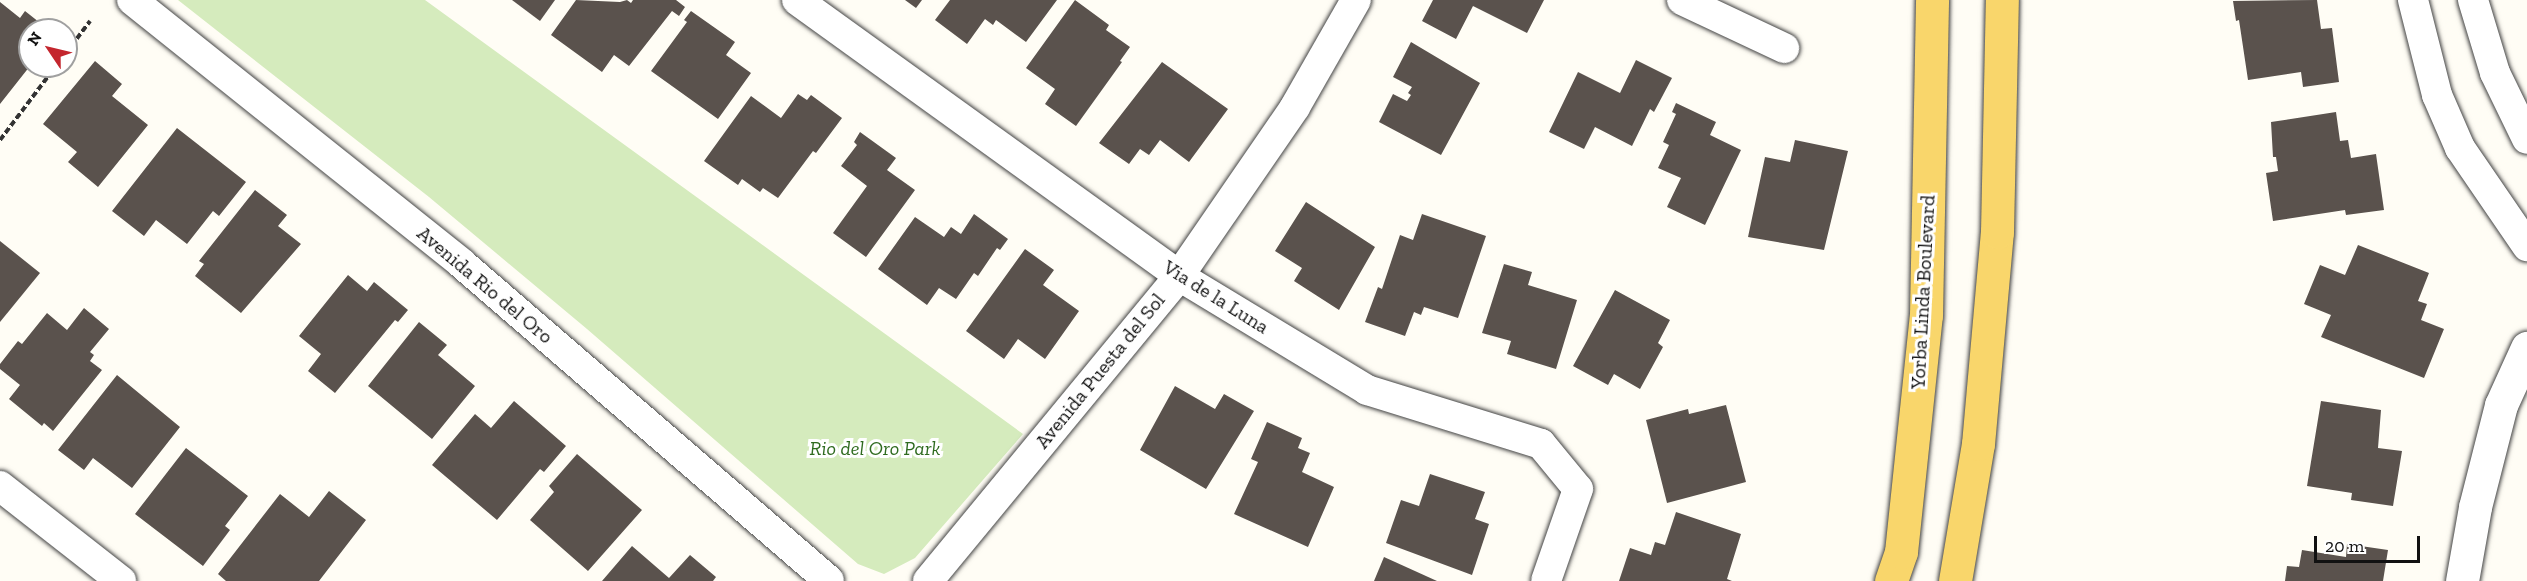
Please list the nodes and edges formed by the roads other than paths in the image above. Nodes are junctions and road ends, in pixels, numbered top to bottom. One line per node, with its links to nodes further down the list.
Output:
1 (132, 0): 16 (street, Avenida Rio del Oro)
2 (797, 0): 12 (street, Via de la Luna)
3 (1356, 0): 12 (street, Avenida Puesta del Sol)
4 (1682, 0): 9 (street)
5 (1932, 0): 19 (main road, Yorba Linda Boulevard)
6 (2002, 0): 20 (main road)
7 (2414, 0): 11 (street)
8 (2473, 0): 10 (street)
9 (1784, 48)
10 (2527, 139)
11 (2527, 246)
12 (1179, 276): 17 (street, Avenida Puesta del Sol); 18 (street, Via de la Luna)
13 (2527, 348): 21 (street)
14 (0, 486): 15 (street)
15 (121, 581)
16 (829, 581)
17 (928, 581)
18 (1546, 581)
19 (1891, 581)
20 (1955, 581)
21 (2462, 581)

